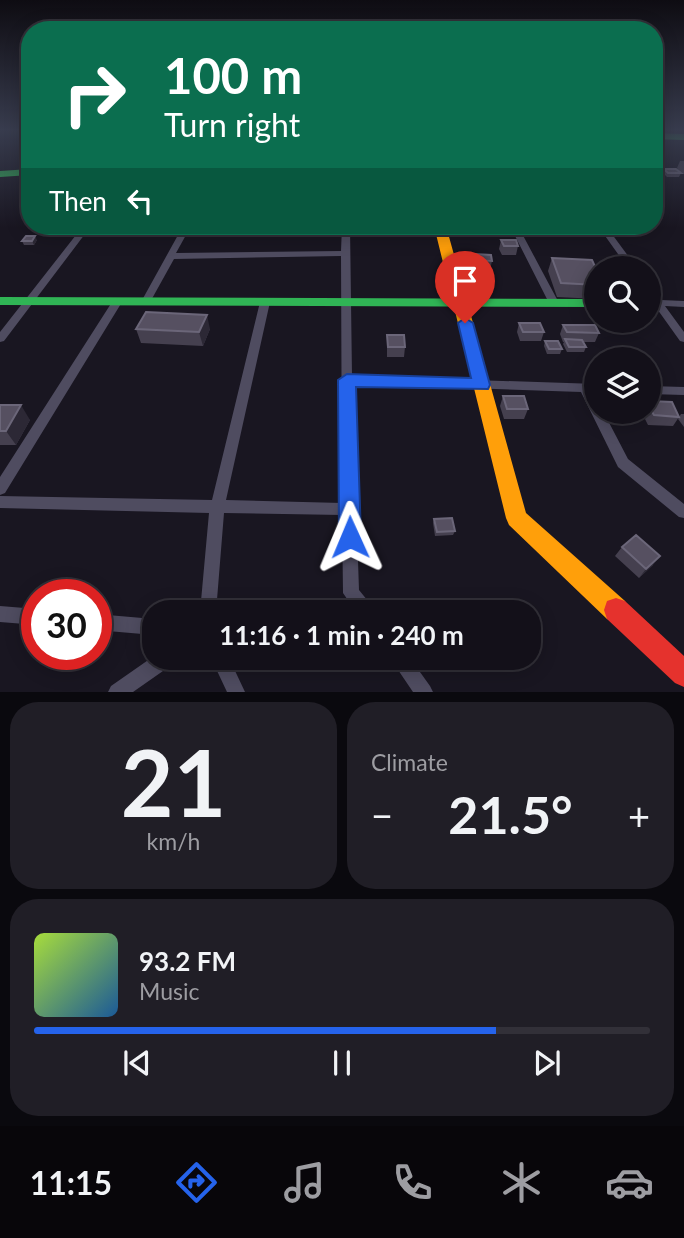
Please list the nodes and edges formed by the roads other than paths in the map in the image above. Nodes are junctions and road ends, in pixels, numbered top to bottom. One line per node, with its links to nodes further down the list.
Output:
1 (21, 173): 2 (main road)
2 (0, 174)
3 (80, 235): 13 (street)
4 (182, 235): 10 (street)
5 (346, 235): 9 (street)
6 (441, 235): 18 (main road)
7 (519, 235): 19 (street)
8 (609, 235): 11 (street)
9 (346, 253): 10 (street); 17 (street)
10 (171, 256): 15 (street)
11 (624, 256)
12 (0, 301): 13 (main road)
13 (28, 302): 14 (main road); 24 (street)
14 (117, 302): 15 (main road); 32 (street)
15 (146, 302): 16 (main road)
16 (265, 302): 17 (main road); 34 (street)
17 (345, 303): 18 (main road); 26 (street)
18 (460, 303): 19 (main road); 27 (main road)
19 (554, 303): 20 (main road)
20 (584, 303)
21 (661, 303): 22 (street)
22 (684, 304)
23 (661, 312): 25 (street)
24 (0, 339)
25 (684, 340)
26 (347, 380): 27 (street); 35 (street)
27 (482, 385): 28 (street); 46 (main road)
28 (584, 388)
29 (661, 390): 30 (street)
30 (684, 391)
31 (604, 424): 36 (street)
32 (0, 489)
33 (0, 502): 34 (street)
34 (217, 506): 35 (street); 37 (street)
35 (349, 509): 38 (street)
36 (684, 512)
37 (209, 600)
38 (357, 600)
39 (0, 614): 40 (street)
40 (21, 616)
41 (112, 623): 42 (street)
42 (142, 626)
43 (149, 670): 47 (street)
44 (226, 670): 48 (street)
45 (408, 670): 49 (street)
46 (684, 674)
47 (117, 692)
48 (236, 692)
49 (424, 692)

